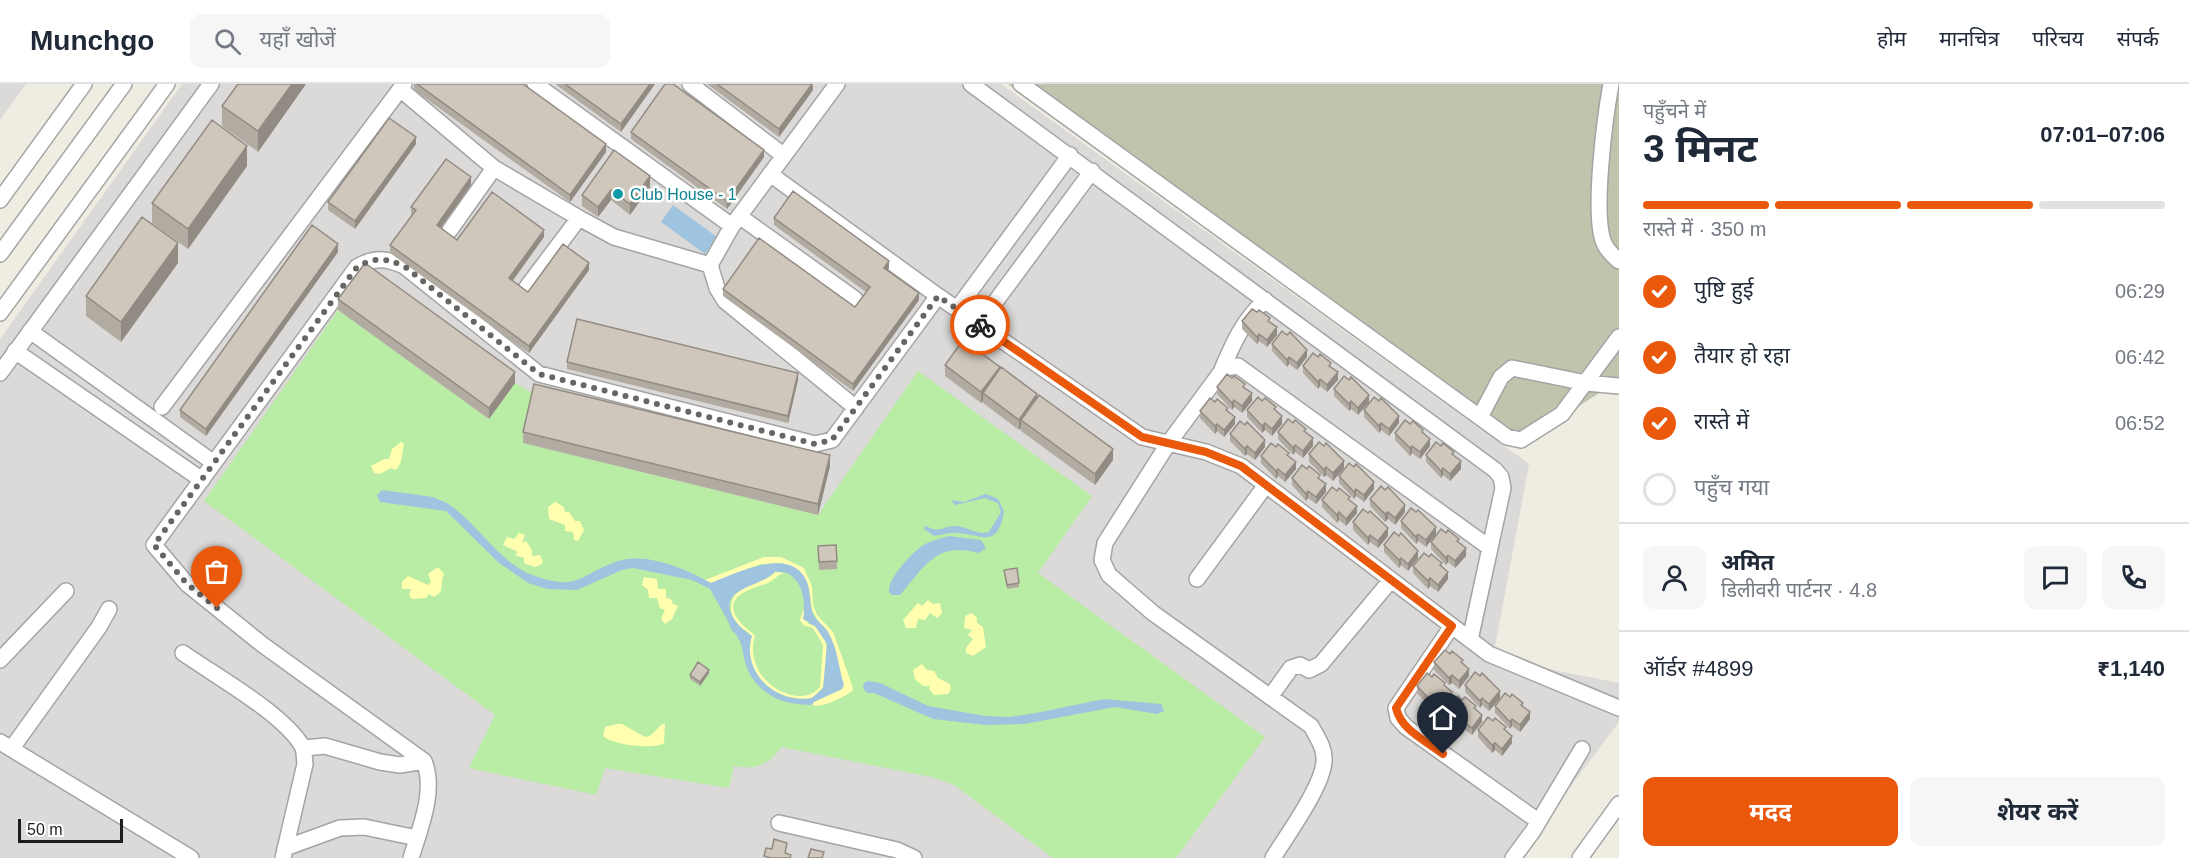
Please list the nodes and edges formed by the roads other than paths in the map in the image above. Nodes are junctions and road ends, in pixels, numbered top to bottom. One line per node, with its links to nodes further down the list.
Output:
1 (84, 84): 17 (street)
2 (124, 84): 22 (street)
3 (167, 84): 31 (street)
4 (211, 84): 33 (street)
5 (535, 84): 19 (street)
6 (690, 84): 12 (street)
7 (836, 84): 12 (street)
8 (971, 84): 13 (street)
9 (1021, 84): 42 (street)
10 (1611, 84): 23 (street)
11 (402, 86): 14 (street); 40 (street)
12 (783, 155): 16 (street)
13 (1070, 155): 15 (street); 21 (street)
14 (494, 168): 18 (street); 20 (street)
15 (1092, 171): 25 (street); 29 (street)
16 (770, 174): 19 (street); 27 (street)
17 (0, 200)
18 (579, 218): 24 (street); 26 (street)
19 (736, 221): 24 (street); 28 (street)
20 (450, 230)
21 (1001, 250): 25 (street); 30 (street)
22 (0, 254)
23 (1619, 261)
24 (710, 266): 41 (street)
25 (1022, 266): 32 (street)
26 (527, 286)
27 (938, 296): 30 (street); 41 (street)
28 (855, 299)
29 (1265, 300): 36 (street); 47 (street)
30 (957, 309): 32 (street)
31 (0, 313)
32 (979, 324): 43 (street)
33 (30, 331): 35 (street); 44 (street)
34 (1619, 337): 38 (street)
35 (15, 351): 37 (street); 45 (street)
36 (1221, 372): 43 (street); 47 (street)
37 (0, 373)
38 (1586, 383): 39 (street); 42 (street); 42 (street)
39 (1619, 386)
40 (162, 407)
41 (856, 408): 44 (street)
42 (1480, 417)
43 (1168, 444): 46 (street); 56 (street)
44 (214, 463): 45 (street)
45 (201, 480): 61 (street)
46 (1266, 485): 48 (street); 49 (street)
47 (1490, 548): 53 (street)
48 (1197, 579)
49 (1391, 580): 52 (street); 56 (street)
50 (66, 591): 55 (street)
51 (109, 609): 58 (street)
52 (1452, 626): 53 (street); 63 (street)
53 (1470, 640): 57 (street)
54 (183, 653): 59 (street)
55 (0, 660)
56 (1270, 697): 70 (street)
57 (1619, 708)
58 (6, 745): 67 (street)
59 (304, 748): 61 (street); 66 (street)
60 (1582, 749): 63 (street)
61 (424, 761): 65 (street)
62 (1619, 804): 72 (street)
63 (1538, 821): 71 (street)
64 (779, 823): 69 (street)
65 (417, 838): 66 (street); 68 (street)
66 (284, 853)
67 (191, 858)
68 (411, 858)
69 (914, 858)
70 (1273, 858)
71 (1513, 858)
72 (1580, 858)

